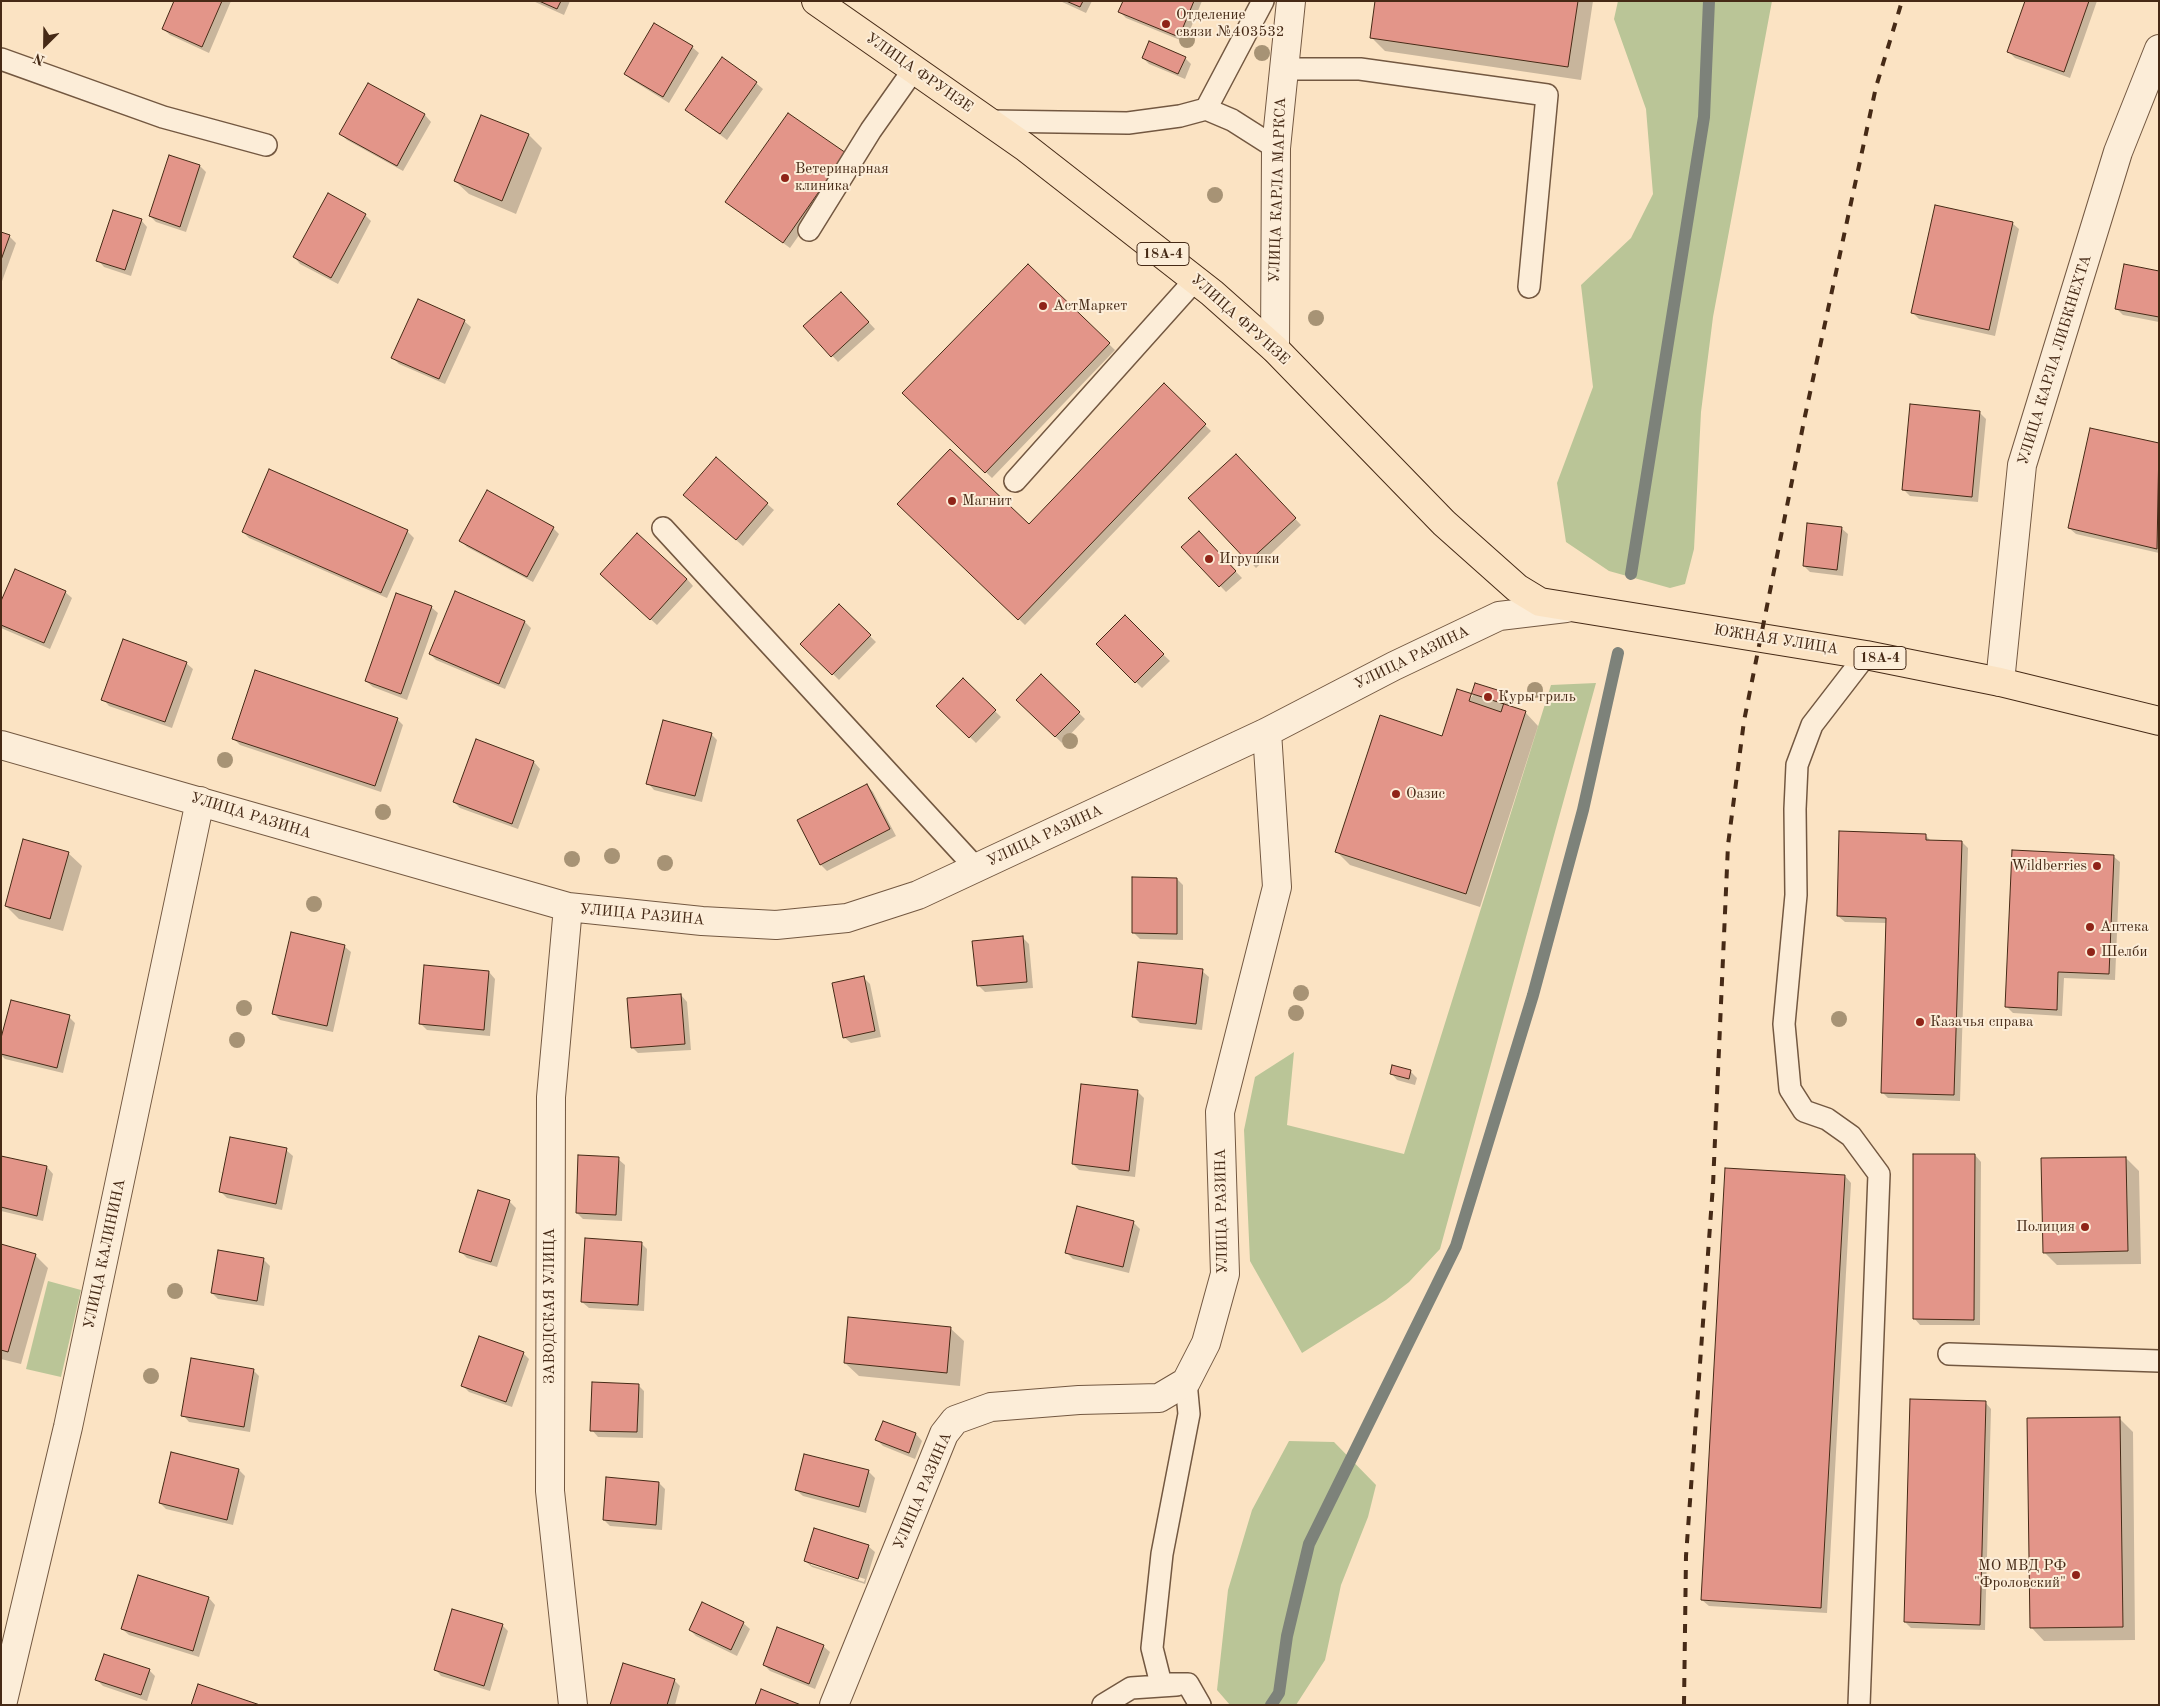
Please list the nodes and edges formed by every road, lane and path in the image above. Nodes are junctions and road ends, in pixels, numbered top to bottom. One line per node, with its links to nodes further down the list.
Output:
1 (816, 1): 6 (main road, УЛИЦА ФРУНЗЕ / 18А-4)
2 (1263, 1): 8 (lane)
3 (1291, 1): 7 (street, УЛИЦА КАРЛА МАРКСА)
4 (2159, 49): 20 (street, УЛИЦА КАРЛА ЛИБКНЕХТА)
5 (1, 59): 10 (lane)
6 (914, 69): 9 (main road, УЛИЦА ФРУНЗЕ / 18А-4); 12 (lane)
7 (1282, 69): 11 (street, УЛИЦА КАРЛА МАРКСА); 14 (lane)
8 (1206, 109): 9 (lane); 11 (lane)
9 (990, 121): 13 (main road, УЛИЦА ФРУНЗЕ / 18А-4)
10 (266, 145)
11 (1276, 148): 15 (street, УЛИЦА КАРЛА МАРКСА)
12 (809, 230)
13 (1195, 280): 15 (main road, УЛИЦА ФРУНЗЕ / 18А-4); 16 (lane)
14 (1529, 287)
15 (1275, 349): 18 (main road, УЛИЦА ФРУНЗЕ / 18А-4)
16 (1015, 481)
17 (663, 528): 25 (lane)
18 (1566, 608): 19 (main road, ЮЖНАЯ УЛИЦА / 18А-4); 22 (street, УЛИЦА РАЗИНА)
19 (1866, 655): 20 (main road, ЮЖНАЯ УЛИЦА / 18А-4); 36 (lane)
20 (2000, 682): 21 (main road, ЮЖНАЯ УЛИЦА / 18А-4)
21 (2159, 721)
22 (1267, 732): 25 (street, УЛИЦА РАЗИНА); 29 (street, УЛИЦА РАЗИНА)
23 (1, 745): 24 (street, УЛИЦА РАЗИНА)
24 (200, 801): 26 (street, УЛИЦА РАЗИНА); 31 (street, УЛИЦА КАЛИНИНА)
25 (976, 868): 26 (street, УЛИЦА РАЗИНА)
26 (568, 907): 32 (street, ЗАВОДСКАЯ УЛИЦА)
27 (1949, 1354): 28 (lane)
28 (2159, 1361)
29 (1186, 1382): 30 (lane); 33 (street, УЛИЦА РАЗИНА)
30 (1188, 1684): 34 (lane); 35 (lane)
31 (2, 1705)
32 (574, 1705)
33 (834, 1705)
34 (1103, 1705)
35 (1200, 1705)
36 (1859, 1705)

